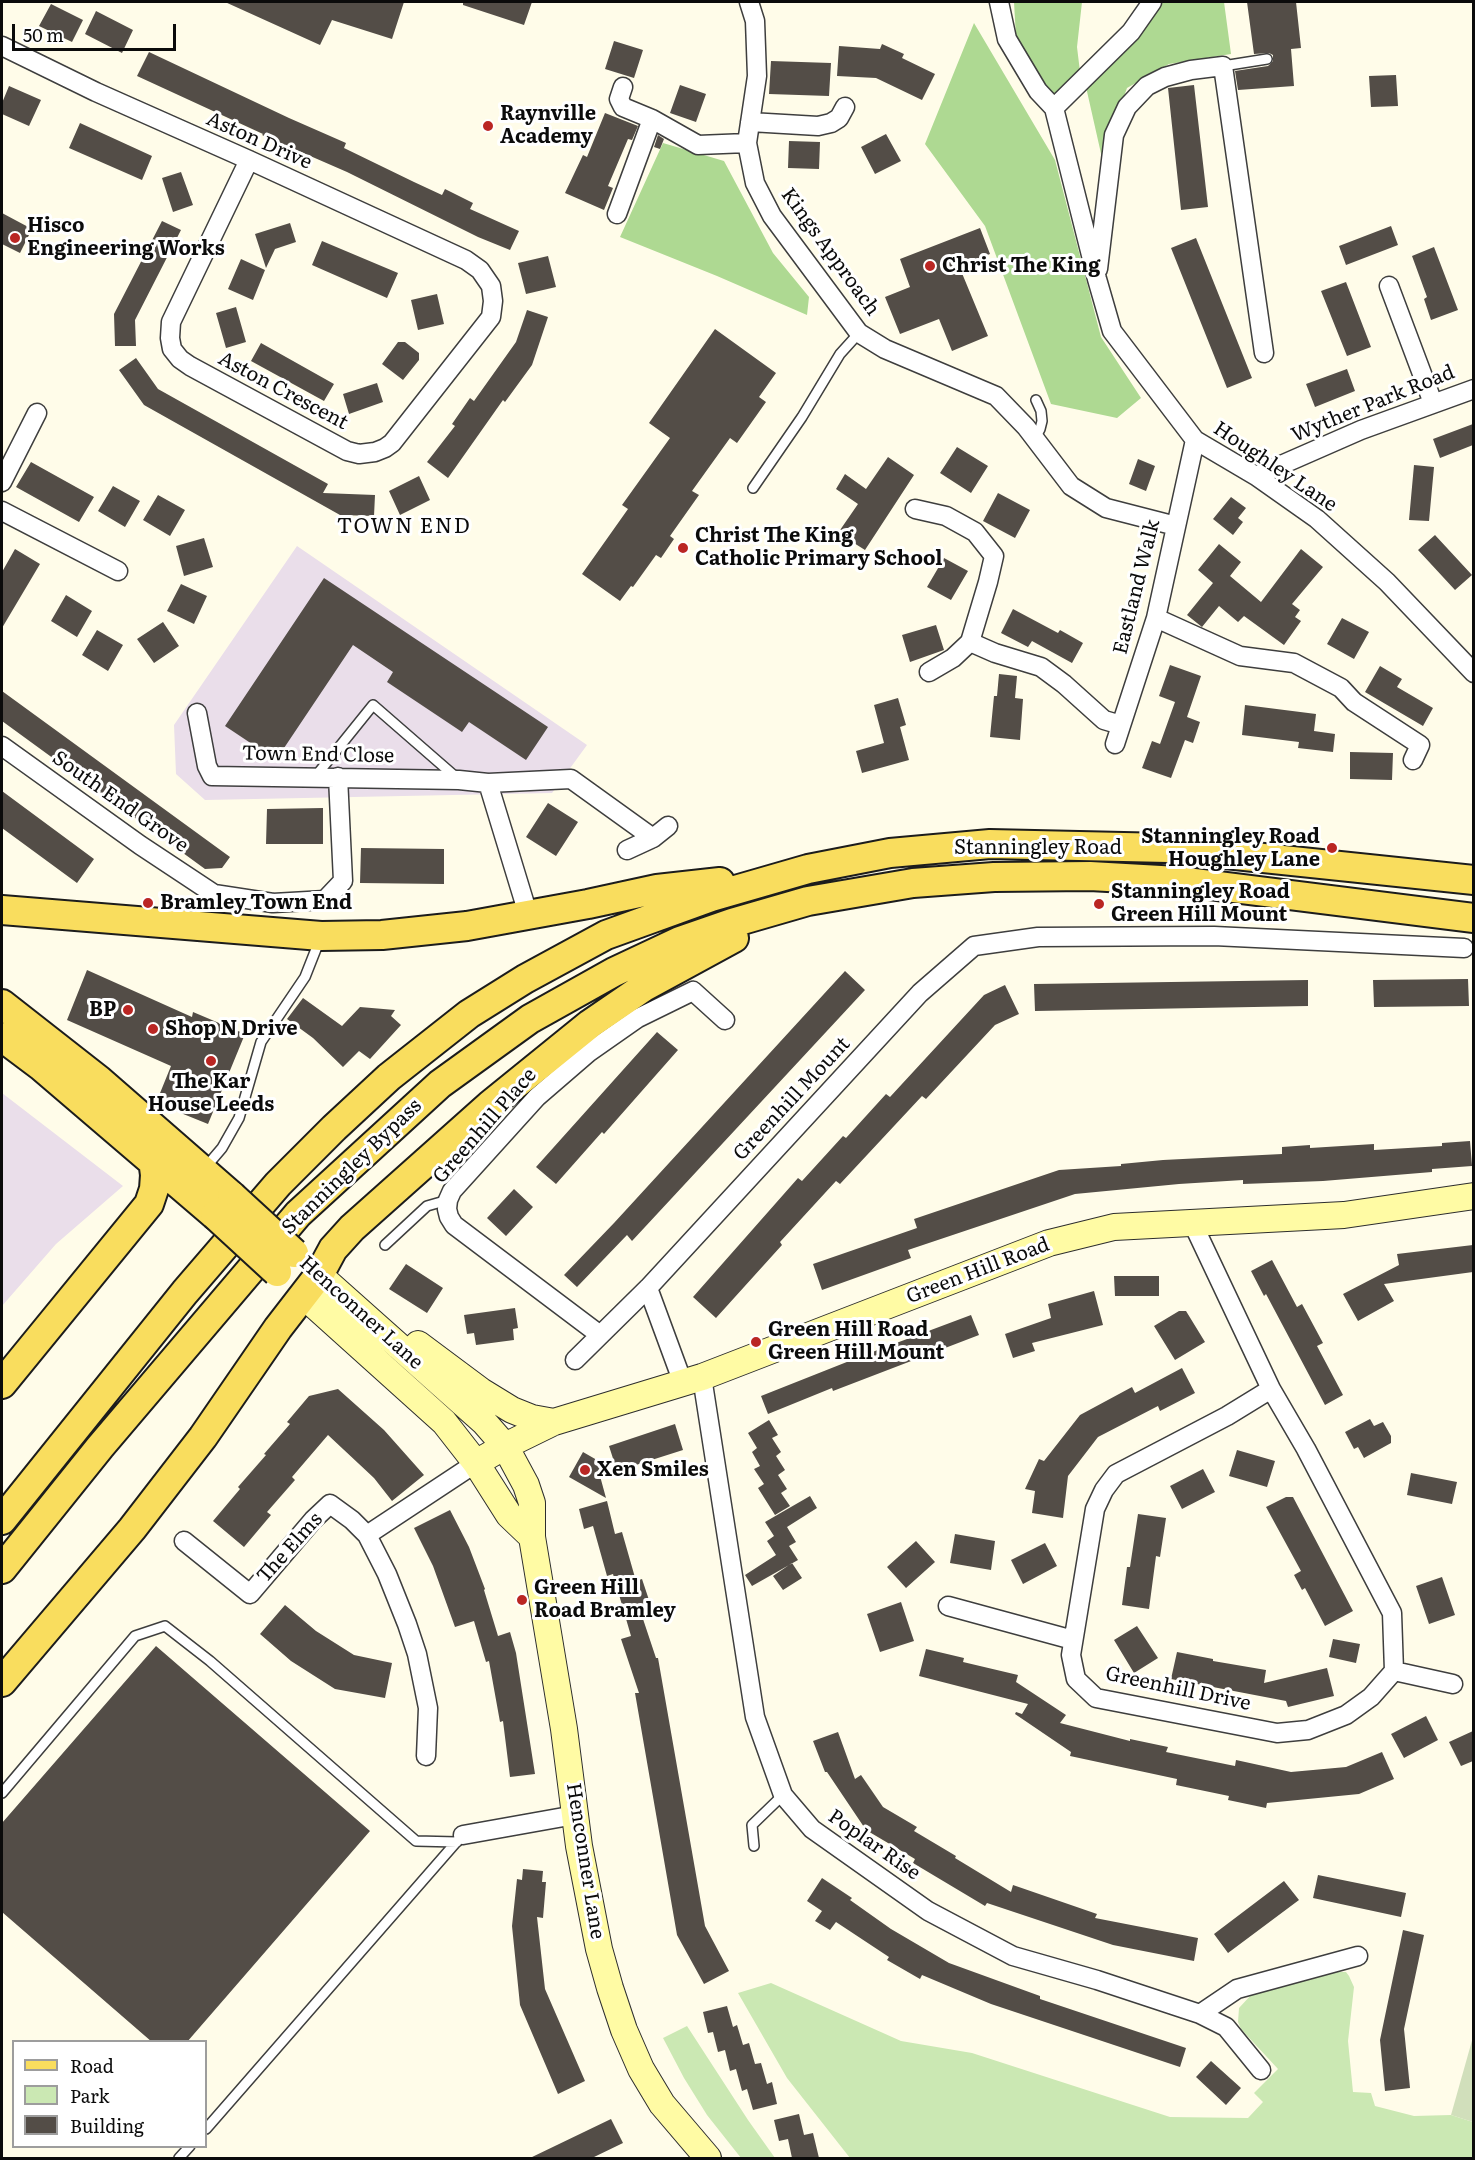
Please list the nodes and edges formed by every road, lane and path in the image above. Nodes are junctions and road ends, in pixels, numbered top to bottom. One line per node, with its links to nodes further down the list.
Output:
1 (749, 2): 11 (street, Kings Approach)
2 (999, 2): 9 (street, Houghley Lane)
3 (1152, 2): 9 (street)
4 (2, 45): 13 (street, Aston Drive)
5 (1268, 59): 6 (lane)
6 (1223, 66): 15 (street); 19 (street)
7 (623, 87): 10 (street)
8 (845, 107): 11 (street)
9 (1054, 108): 15 (street, Houghley Lane)
10 (652, 118): 12 (street); 14 (street)
11 (750, 122): 12 (street, Kings Approach)
12 (747, 144): 18 (street, Kings Approach)
13 (249, 160): 16 (street, Aston Drive); 16 (street, Aston Crescent)
14 (617, 214)
15 (1097, 279): 25 (street, Houghley Lane)
16 (491, 286)
17 (1389, 286): 22 (street)
18 (859, 333): 24 (street, Kings Approach); 28 (lane)
19 (1264, 353)
20 (1473, 389): 22 (street, Wyther Park Road)
21 (1036, 400): 24 (lane)
22 (1433, 403): 26 (street, Wyther Park Road)
23 (37, 413): 27 (street)
24 (1035, 438): 31 (street, Kings Approach)
25 (1195, 440): 26 (street, Houghley Lane); 31 (street, Eastland Walk)
26 (1256, 476): 35 (street, Houghley Lane)
27 (2, 482)
28 (753, 488)
29 (915, 510): 34 (street)
30 (2, 511): 32 (street)
31 (1176, 526): 33 (street, Eastland Walk)
32 (118, 571)
33 (1156, 618): 38 (street, Eastland Walk); 41 (street)
34 (970, 642): 36 (street); 38 (street)
35 (1473, 671)
36 (929, 672)
37 (197, 713): 42 (street, Town End Close)
38 (1121, 724): 39 (street, Eastland Walk)
39 (1115, 744)
40 (2, 746): 43 (street, South End Grove)
41 (1413, 760)
42 (315, 777): 43 (street, Town End Close); 44 (lane)
43 (338, 777): 44 (street, Town End Close)
44 (459, 780): 45 (street, Town End Close)
45 (488, 783): 47 (street, Town End Close); 53 (street)
46 (668, 826): 47 (street)
47 (653, 838): 48 (street)
48 (627, 850)
49 (783, 875): 50 (main road, Stanningley Road); 53 (main road); 78 (main road, Stanningley Bypass)
50 (1473, 880)
51 (808, 901): 54 (main road, Stanningley Road); 67 (main road); 82 (main road, Stanningley Bypass)
52 (2, 910): 55 (main road)
53 (528, 914): 55 (main road)
54 (1473, 918)
55 (321, 936): 61 (lane)
56 (1464, 948): 68 (street, Greenhill Mount)
57 (2, 1004): 61 (main road, Henconner Lane)
58 (725, 1020): 63 (street, Greenhill Place)
59 (2, 1037): 60 (main road, Henconner Lane)
60 (153, 1160): 64 (main road, Henconner Lane); 73 (main road)
61 (203, 1170): 64 (main road, Henconner Lane)
62 (1473, 1196): 65 (street, Green Hill Road)
63 (448, 1200): 66 (lane); 70 (street, Greenhill Place)
64 (224, 1205): 67 (main road, Henconner Lane, bridge)
65 (1192, 1222): 72 (street, Green Hill Road); 74 (street)
66 (385, 1245)
67 (312, 1285): 69 (street, Henconner Lane); 77 (street, Henconner Lane); 86 (main road)
68 (648, 1288): 70 (street, Greenhill Mount); 72 (street)
69 (376, 1324): 75 (street); 76 (street, Henconner Lane)
70 (600, 1335): 71 (street, Greenhill Mount)
71 (575, 1360)
72 (693, 1380): 75 (street, Green Hill Road); 90 (street, Poplar Rise)
73 (2, 1383)
74 (1271, 1389): 84 (street, Greenhill Drive); 85 (street)
75 (554, 1422): 76 (street, Green Hill Road)
76 (504, 1446): 77 (street); 80 (street, Henconner Lane)
77 (476, 1463): 79 (street); 80 (street, Henconner Lane)
78 (2, 1520)
79 (367, 1535): 81 (street, The Elms); 88 (street, The Elms)
80 (532, 1537): 91 (street, Henconner Lane)
81 (184, 1541)
82 (2, 1569)
83 (948, 1606): 84 (street)
84 (1073, 1640): 85 (street, Greenhill Drive)
85 (1394, 1671): 87 (street)
86 (2, 1682)
87 (1453, 1684)
88 (426, 1756)
89 (2, 1792): 92 (lane)
90 (783, 1795): 93 (lane); 95 (street, Poplar Rise)
91 (575, 1815): 92 (street); 98 (street, Henconner Lane)
92 (460, 1838): 97 (lane)
93 (754, 1846)
94 (1358, 1956): 95 (street)
95 (1200, 2014): 96 (street, Poplar Rise)
96 (1261, 2070)
97 (207, 2127)
98 (700, 2156)

